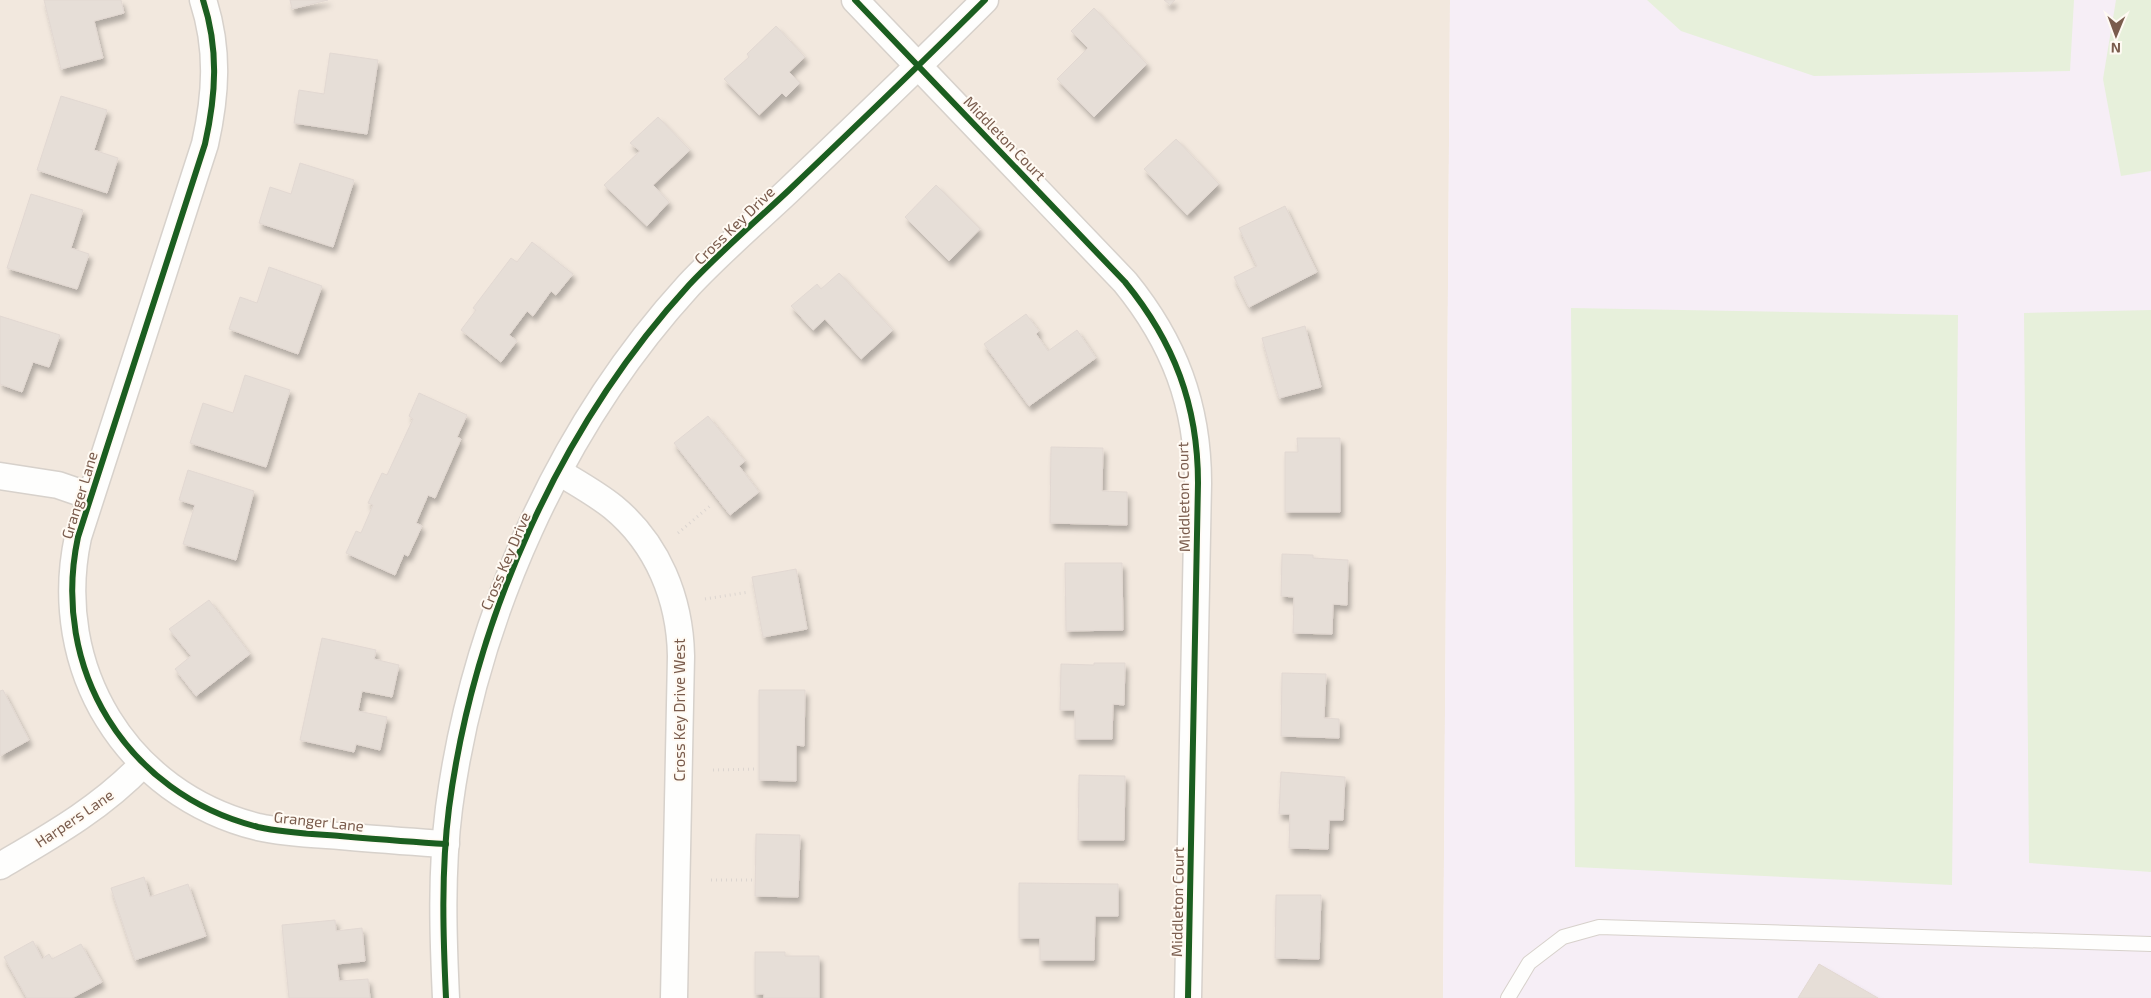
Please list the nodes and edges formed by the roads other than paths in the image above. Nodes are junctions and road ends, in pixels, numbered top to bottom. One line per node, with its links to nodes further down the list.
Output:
1 (203, 0): 7 (street, Granger Lane)
2 (855, 0): 4 (street, Middleton Court)
3 (985, 0): 4 (street, Cross Key Drive)
4 (919, 66): 5 (street, Cross Key Drive); 14 (street, Middleton Court)
5 (559, 472): 9 (street, Cross Key Drive); 13 (street, Cross Key Drive West)
6 (0, 476): 7 (street)
7 (90, 496): 8 (street, Granger Lane)
8 (143, 764): 9 (street, Granger Lane); 10 (street, Harpers Lane)
9 (446, 844): 12 (street, Cross Key Drive)
10 (0, 866)
11 (2151, 944): 15 (lane)
12 (446, 998)
13 (674, 998)
14 (1188, 998)
15 (1508, 998)

